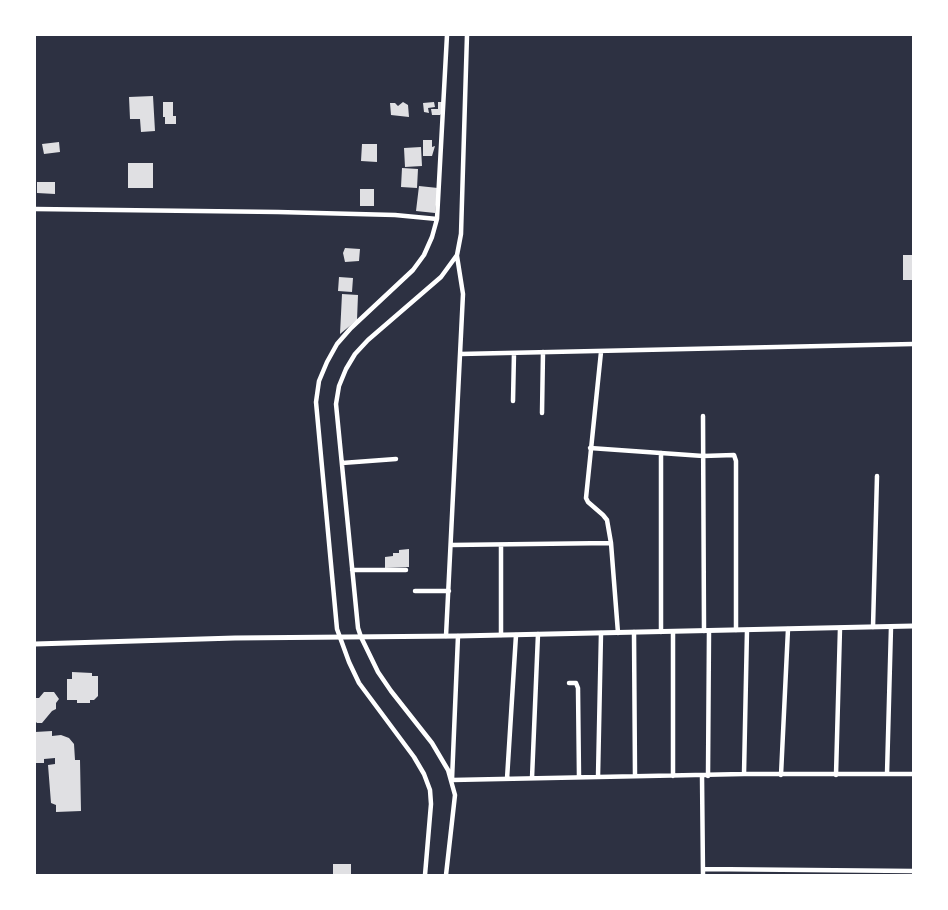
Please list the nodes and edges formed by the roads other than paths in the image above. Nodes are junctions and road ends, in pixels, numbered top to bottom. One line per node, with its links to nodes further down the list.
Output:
1 (448, 35): 4 (street)
2 (467, 35): 5 (street)
3 (35, 210): 4 (street)
4 (437, 219): 45 (street)
5 (457, 256): 10 (street); 18 (street)
6 (913, 344): 8 (street)
7 (543, 352): 8 (street); 9 (street); 12 (street)
8 (601, 352): 14 (street)
9 (514, 353): 10 (street); 11 (street)
10 (460, 354): 22 (street)
11 (513, 402)
12 (542, 413)
13 (703, 416): 16 (street)
14 (590, 448): 15 (street); 20 (street)
15 (661, 452): 16 (street); 36 (street)
16 (704, 456): 32 (street); 34 (street)
17 (396, 459): 18 (street)
18 (342, 463): 23 (street)
19 (877, 476): 28 (street)
20 (611, 543): 21 (street); 39 (street)
21 (501, 545): 22 (street); 41 (street)
22 (451, 546): 26 (street)
23 (352, 570): 24 (street); 46 (street)
24 (406, 570)
25 (415, 591): 26 (street)
26 (449, 591): 43 (street)
27 (913, 626): 29 (street)
28 (873, 627): 29 (street); 30 (street)
29 (891, 627): 50 (street)
30 (840, 628): 31 (street); 53 (street)
31 (788, 629): 33 (street); 52 (street)
32 (736, 630): 33 (street); 34 (street)
33 (747, 630): 49 (street)
34 (706, 631): 37 (street); 57 (street)
35 (634, 632): 36 (street); 39 (street); 54 (street)
36 (661, 632): 37 (street)
37 (673, 632): 55 (street)
38 (601, 633): 39 (street); 40 (street); 59 (street)
39 (618, 633)
40 (538, 634): 42 (street); 60 (street)
41 (501, 635): 42 (street); 44 (street)
42 (516, 635): 61 (street)
43 (446, 636): 44 (street); 46 (street)
44 (458, 636): 62 (street)
45 (339, 637): 46 (street); 47 (street); 65 (street)
46 (361, 637): 62 (street)
47 (35, 644)
48 (569, 684): 58 (street)
49 (744, 774): 52 (street); 57 (street)
50 (887, 774): 51 (street); 53 (street)
51 (913, 774)
52 (781, 775): 53 (street)
53 (836, 775)
54 (635, 776): 55 (street); 59 (street)
55 (673, 776): 56 (street)
56 (702, 776): 57 (street); 63 (street)
57 (708, 776)
58 (579, 777): 59 (street); 60 (street)
59 (598, 777)
60 (532, 778): 61 (street)
61 (507, 779): 62 (street)
62 (452, 780): 66 (street)
63 (703, 869): 64 (street); 67 (street)
64 (913, 871)
65 (425, 875)
66 (446, 875)
67 (703, 875)

